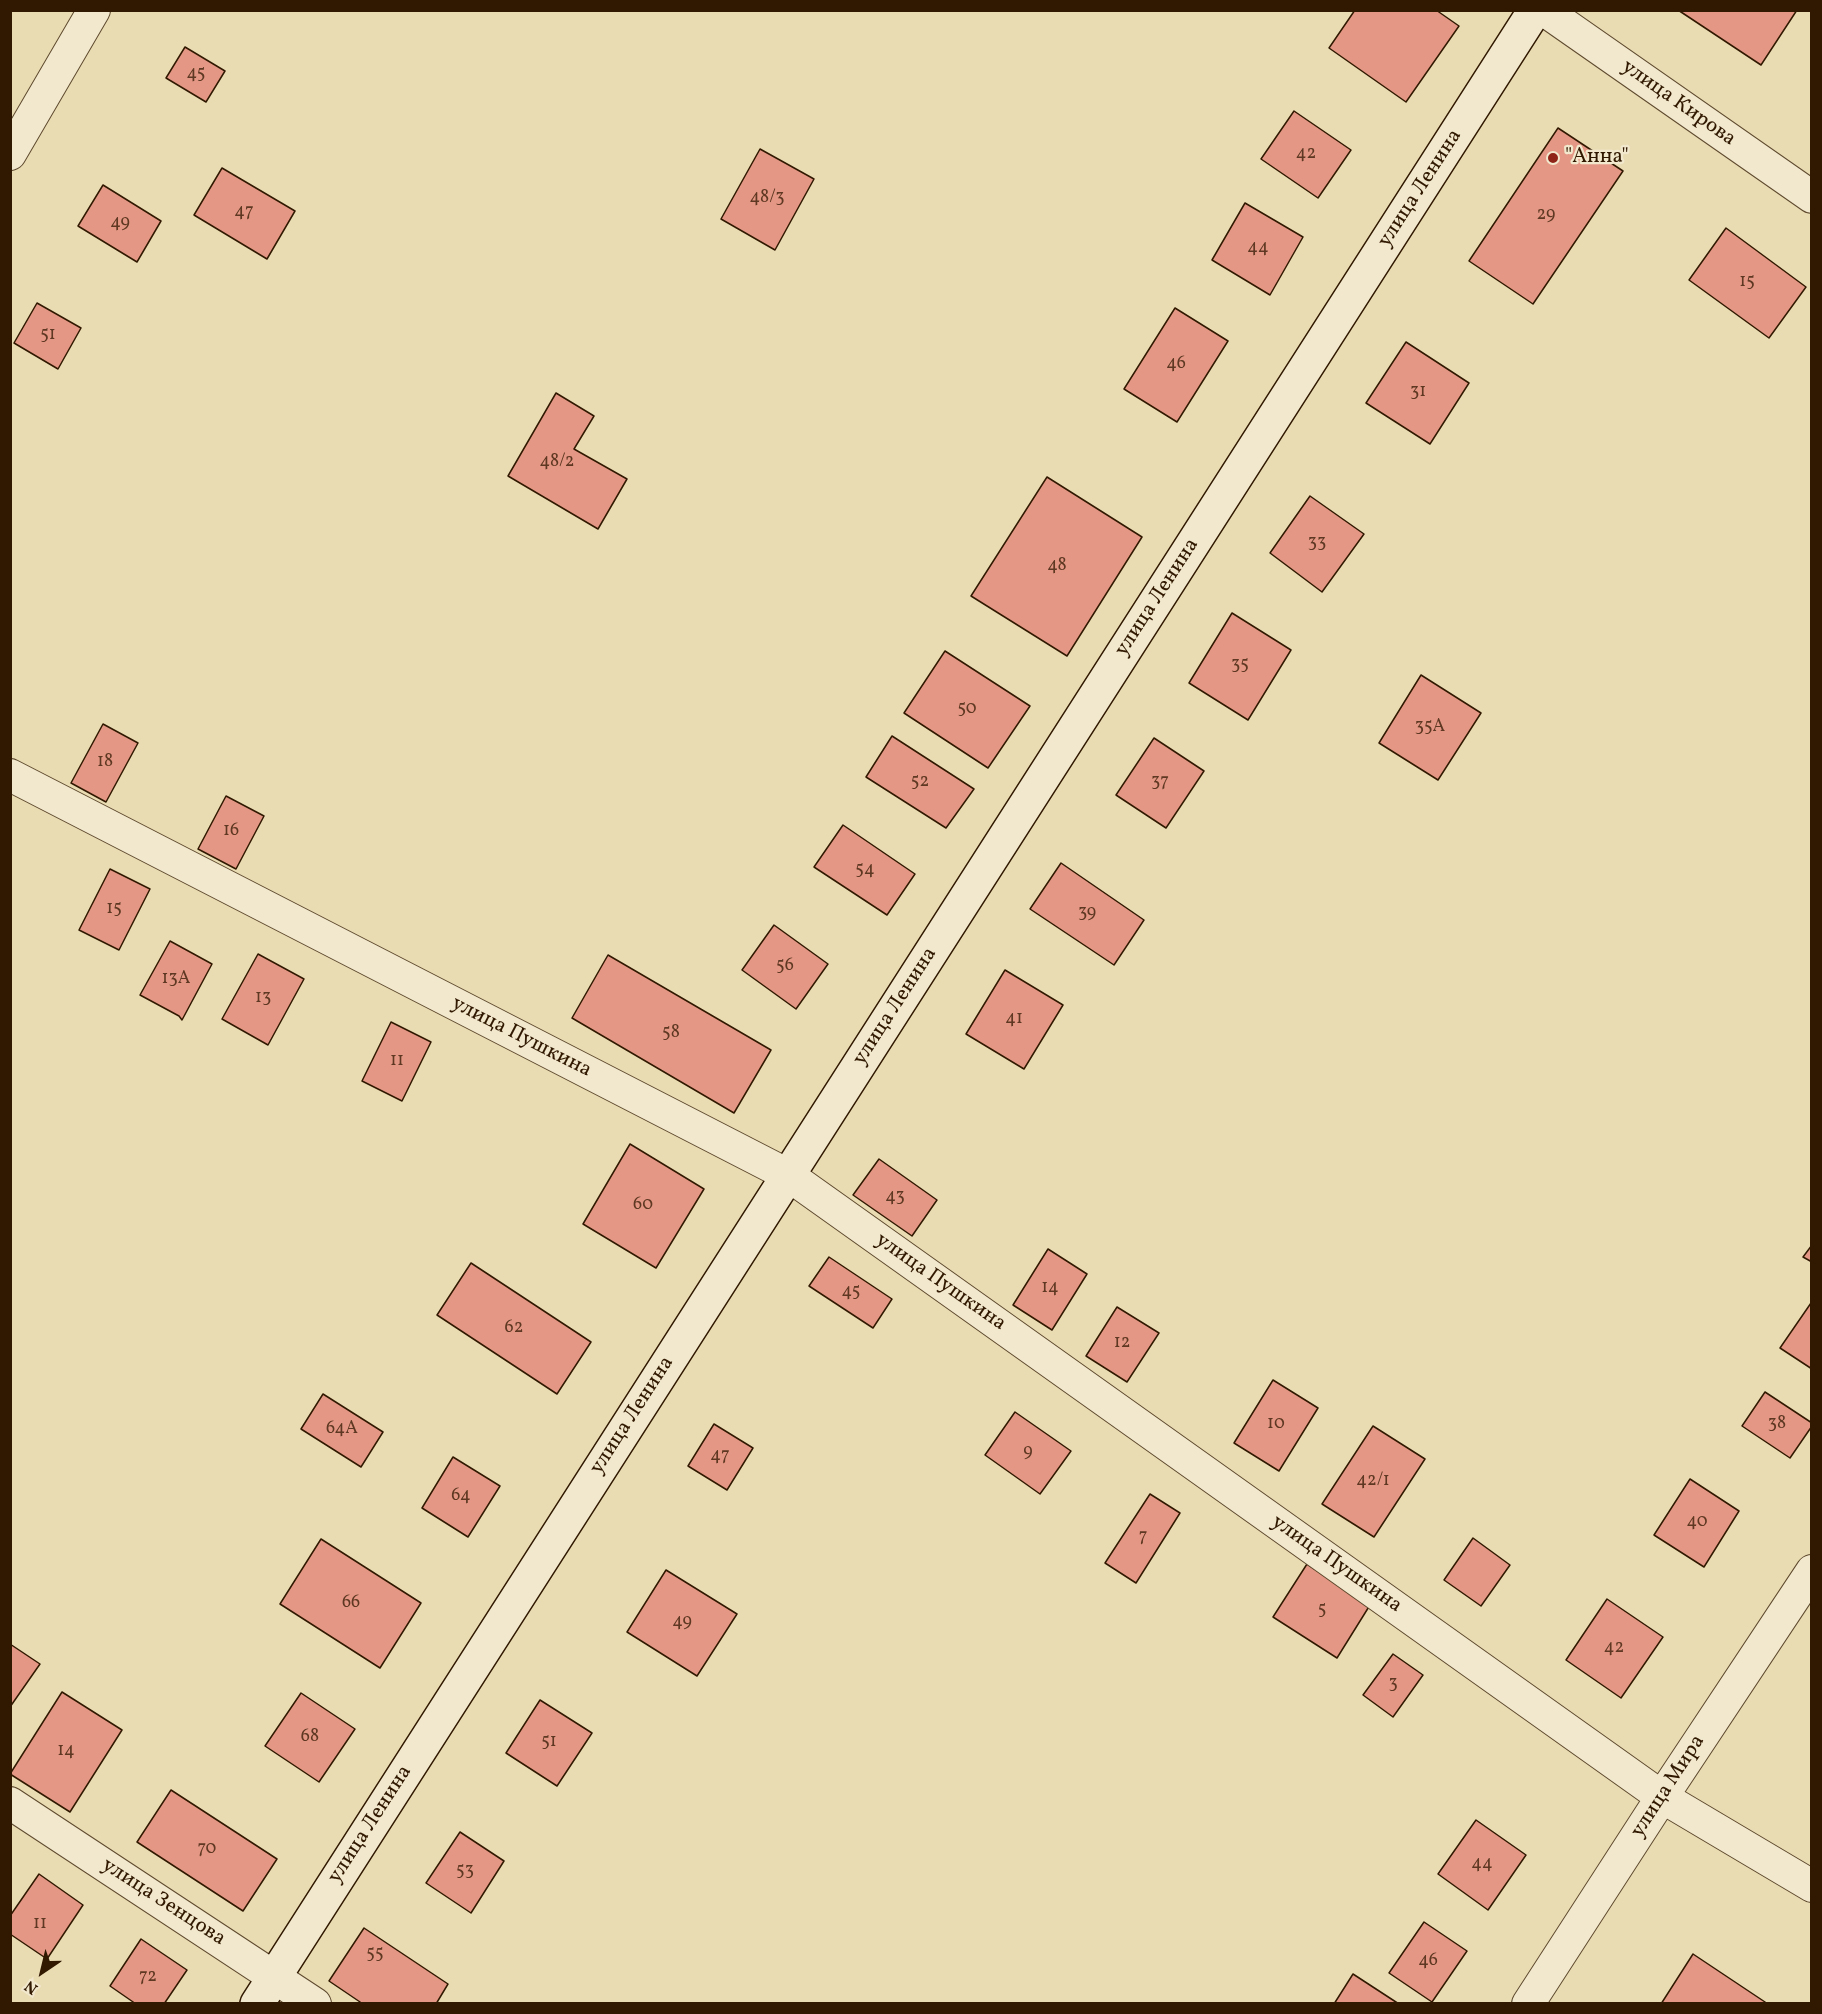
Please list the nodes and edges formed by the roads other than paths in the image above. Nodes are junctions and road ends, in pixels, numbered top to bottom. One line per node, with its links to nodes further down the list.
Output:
1 (94, 10): 4 (street)
2 (1535, 10): 7 (street, улица Ленина)
3 (1544, 10): 5 (street, улица Кирова)
4 (10, 154)
5 (1812, 197)
6 (10, 775): 7 (street, улица Пушкина)
7 (788, 1175): 9 (street, улица Пушкина); 12 (street, улица Ленина)
8 (1812, 1571): 9 (street, улица Мира)
9 (1662, 1797): 11 (street, улица Пушкина); 15 (street, улица Мира)
10 (10, 1803): 12 (street, улица Зенцова)
11 (1812, 1886)
12 (274, 1976): 13 (street, улица Ленина); 14 (street, улица Зенцова)
13 (257, 2004)
14 (315, 2004)
15 (1528, 2004)

